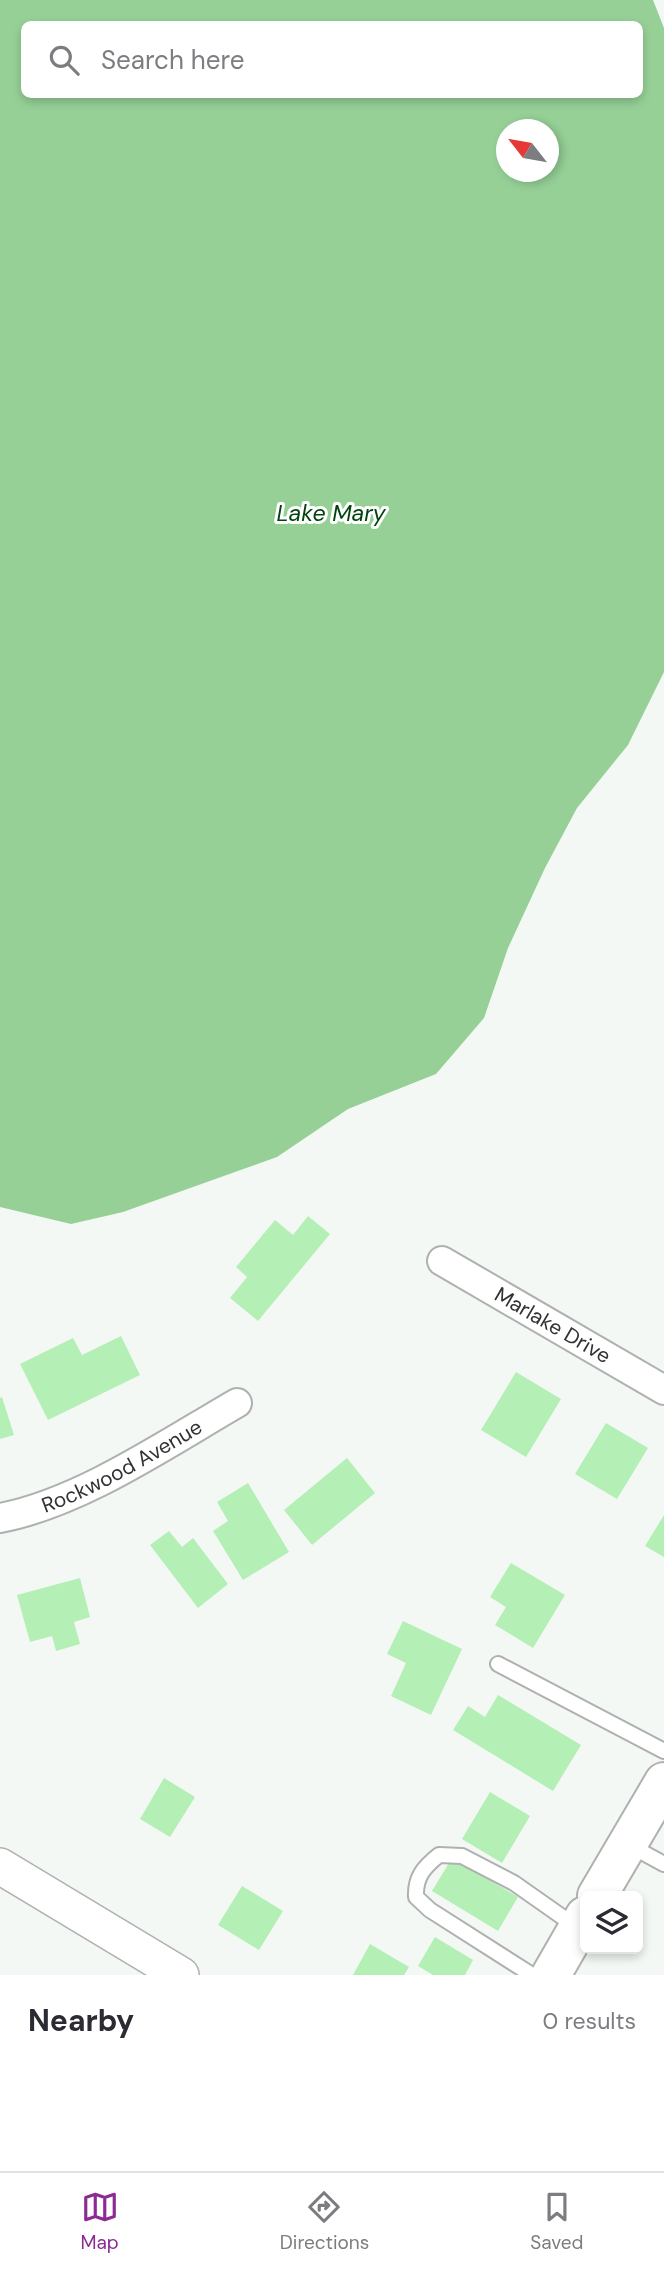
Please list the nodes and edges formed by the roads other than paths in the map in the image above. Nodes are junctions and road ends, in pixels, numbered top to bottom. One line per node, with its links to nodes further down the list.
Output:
1 (442, 1261): 2 (street, Marlake Drive)
2 (664, 1390)
3 (237, 1403): 4 (street, Rockwood Avenue)
4 (0, 1518)
5 (498, 1664): 6 (lane)
6 (664, 1751)
7 (664, 1782): 8 (main road)
8 (642, 1827): 9 (lane); 11 (main road)
9 (664, 1864)
10 (0, 1866): 14 (street)
11 (601, 1891)
12 (580, 1910): 15 (lane)
13 (580, 1925): 16 (main road)
14 (181, 1975)
15 (533, 1975)
16 (551, 1975)

